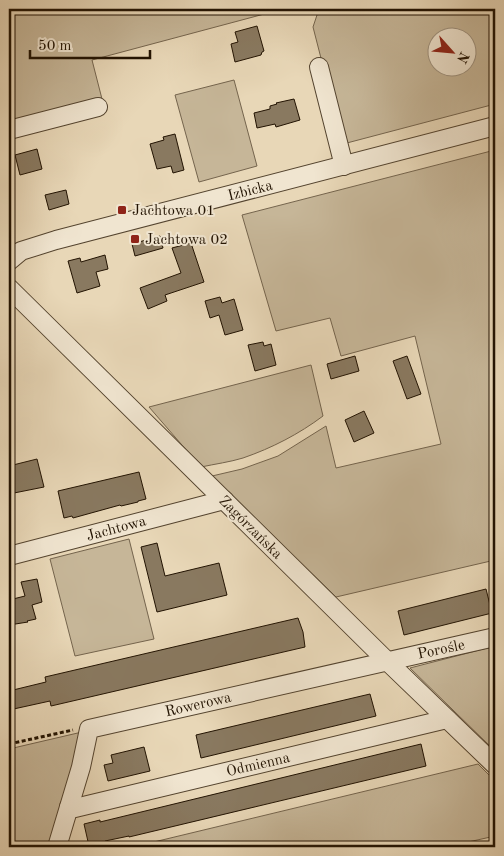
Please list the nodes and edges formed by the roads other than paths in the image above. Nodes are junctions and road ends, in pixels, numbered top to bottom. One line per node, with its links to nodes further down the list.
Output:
1 (319, 67): 5 (street)
2 (98, 107): 4 (street)
3 (495, 126): 5 (street, Izbicka)
4 (9, 130)
5 (344, 166): 6 (street, Izbicka)
6 (9, 261)
7 (9, 288): 8 (street, Zagórzańska)
8 (224, 500): 9 (street, Jachtowa); 11 (street, Zagórzańska)
9 (9, 556)
10 (495, 637): 11 (street, Porośle)
11 (386, 661): 12 (street, Zagórzańska); 14 (street, Rowerowa)
12 (447, 718): 13 (street, Zagórzańska); 14 (street, Odmienna)
13 (495, 765)
14 (69, 807): 15 (street)
15 (57, 847)

